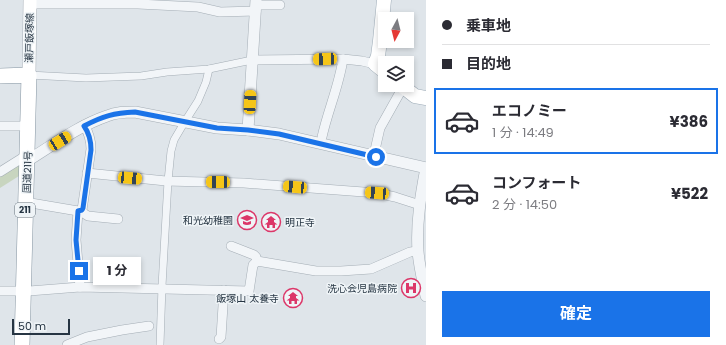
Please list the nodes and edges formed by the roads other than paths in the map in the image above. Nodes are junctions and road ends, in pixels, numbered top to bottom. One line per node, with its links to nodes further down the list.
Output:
1 (384, 0): 6 (main road)
2 (30, 2): 3 (street); 11 (main road, 瀬戸飯塚線)
3 (138, 2): 4 (street)
4 (256, 5): 5 (street); 7 (street)
5 (280, 5)
6 (379, 56)
7 (252, 60): 8 (street); 10 (street); 20 (street)
8 (343, 60): 9 (street); 21 (street)
9 (378, 68)
10 (209, 69): 11 (street); 16 (street)
11 (29, 75): 12 (highway); 18 (highway, 国道211号 / 211)
12 (0, 76)
13 (399, 92): 22 (street)
14 (410, 92): 15 (main road)
15 (426, 98)
16 (184, 122): 19 (street); 20 (street); 27 (street)
17 (0, 126): 18 (street)
18 (28, 126): 23 (highway, 国道211号 / 211)
19 (84, 126): 23 (street); 26 (street)
20 (248, 130): 24 (street)
21 (322, 136)
22 (376, 150)
23 (27, 158): 25 (street); 28 (highway, 国道211号 / 211)
24 (426, 168): 29 (street)
25 (0, 172)
26 (87, 173): 27 (street); 30 (street)
27 (168, 181): 29 (street); 36 (street)
28 (25, 202): 30 (street); 39 (highway, 国道211号 / 211)
29 (422, 208): 33 (street)
30 (79, 211): 31 (street); 35 (street)
31 (118, 219)
32 (231, 246): 34 (street)
33 (418, 251): 34 (street); 40 (street)
34 (257, 261): 37 (street)
35 (80, 286): 36 (street); 39 (street)
36 (162, 289): 37 (street); 41 (street)
37 (224, 290): 43 (street)
38 (0, 291): 39 (street)
39 (23, 291): 44 (highway, 国道211号 / 211)
40 (426, 296)
41 (160, 325): 42 (street); 46 (street)
42 (149, 326): 45 (street)
43 (219, 339)
44 (22, 345)
45 (67, 345)
46 (160, 345)

